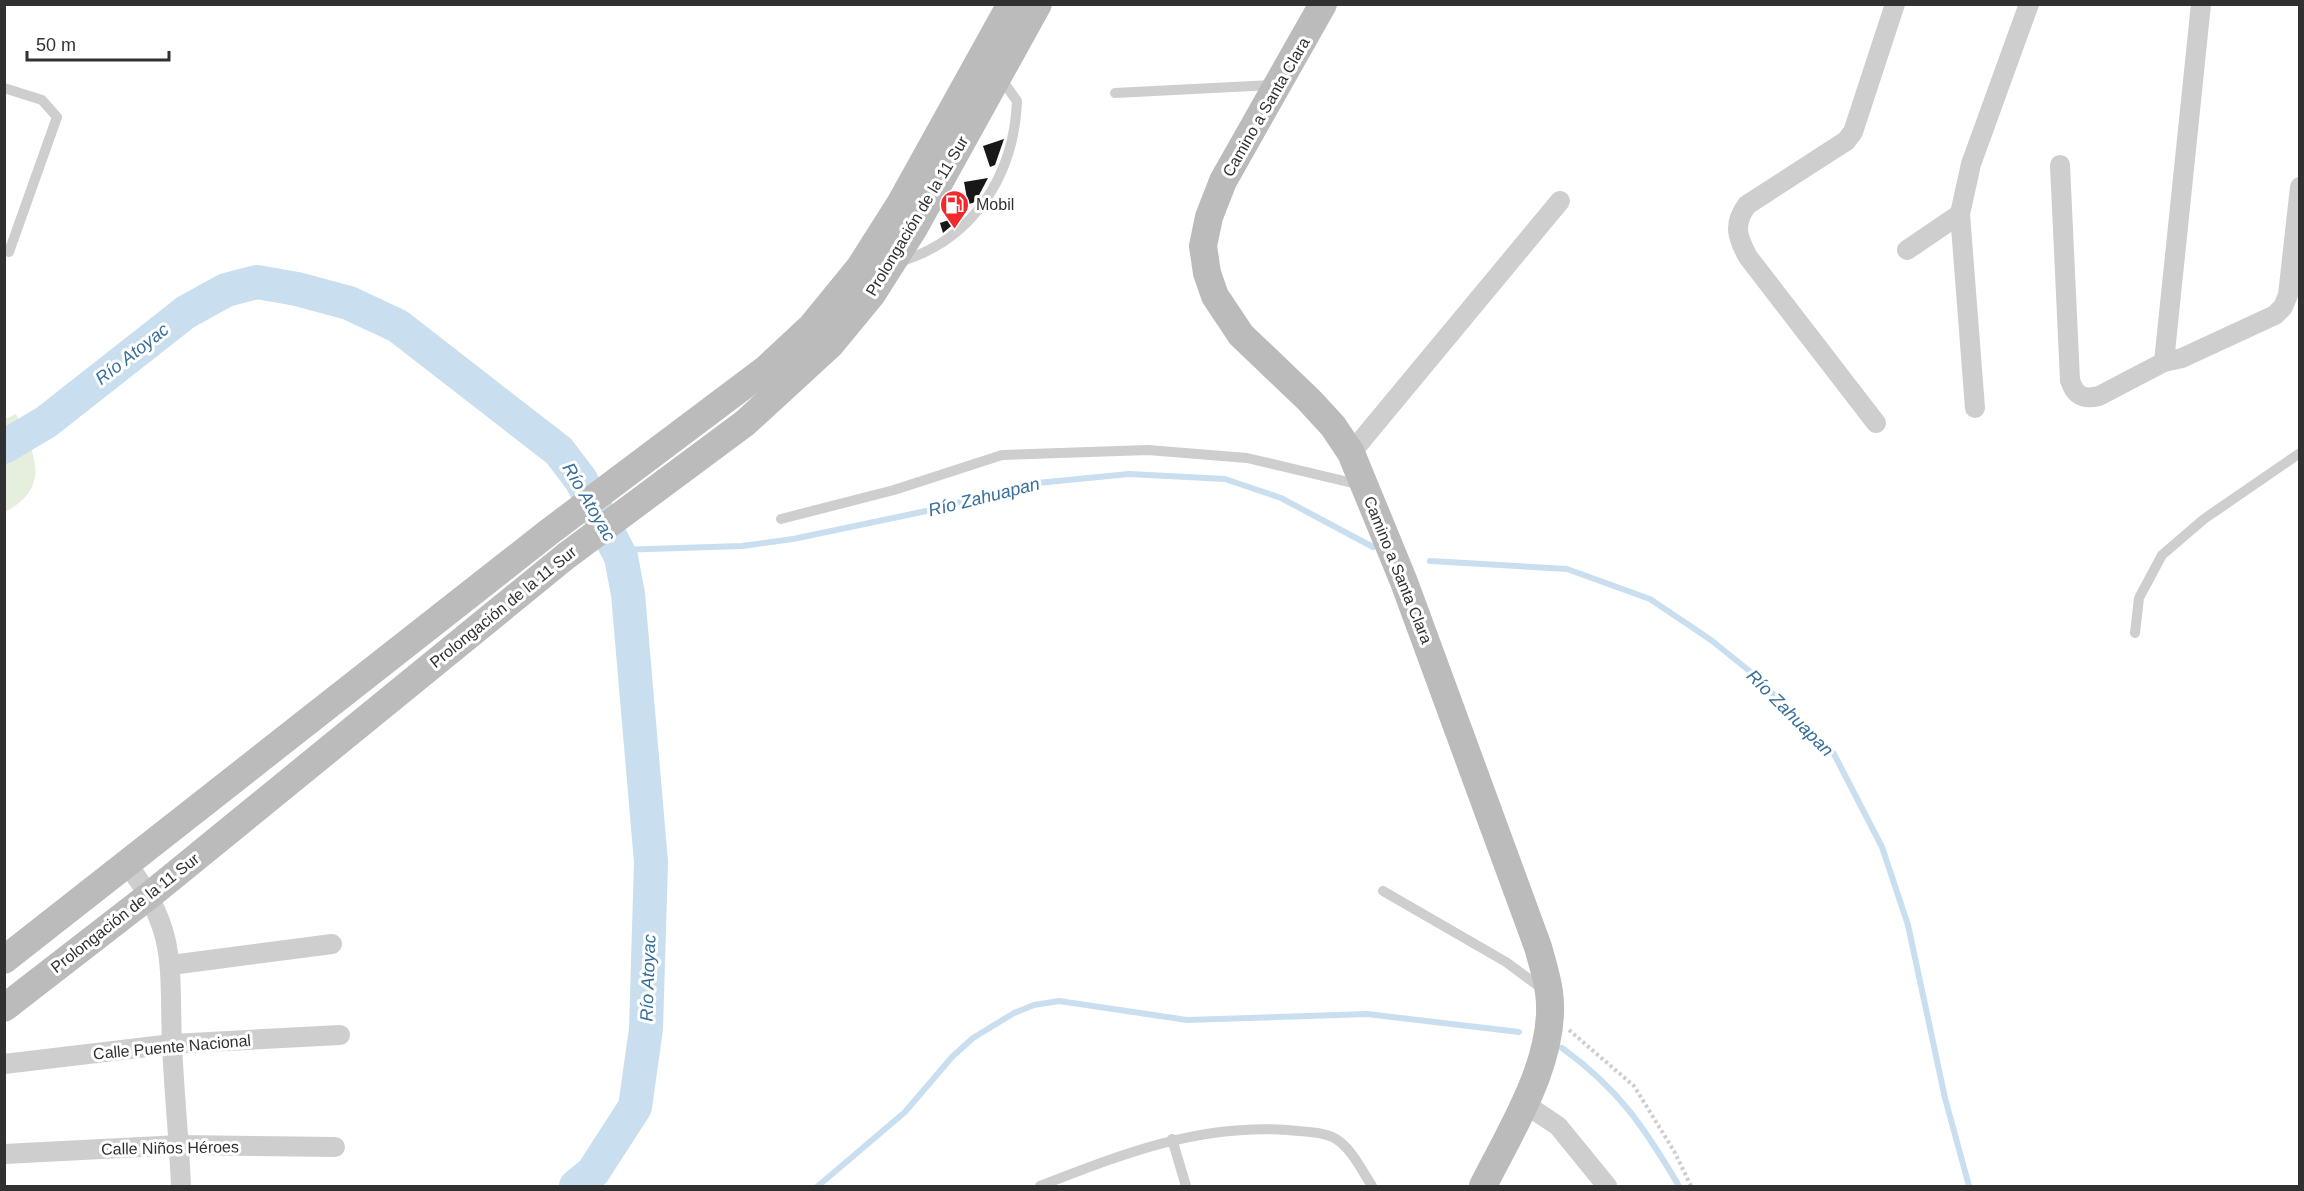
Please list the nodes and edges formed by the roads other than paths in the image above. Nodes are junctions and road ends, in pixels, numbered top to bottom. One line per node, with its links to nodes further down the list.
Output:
1 (1011, 4): 7 (main road, Prolongación de la 11 Sur)
2 (1038, 4): 7 (main road, Prolongación de la 11 Sur)
3 (1323, 4): 8 (main road, Camino a Santa Clara)
4 (1895, 4): 21 (street)
5 (2029, 4): 14 (street)
6 (2201, 4): 19 (street)
7 (990, 68): 17 (main road, Prolongación de la 11 Sur); 17 (lane); 18 (main road, Prolongación de la 11 Sur)
8 (1279, 84): 10 (lane); 22 (main road, Camino a Santa Clara)
9 (4, 88): 16 (lane)
10 (1115, 93)
11 (2060, 165): 19 (street)
12 (2300, 187): 19 (street)
13 (1560, 201): 22 (street)
14 (1960, 214): 15 (street); 20 (street)
15 (1907, 250)
16 (9, 252)
17 (891, 265): 18 (main road, Prolongación de la 11 Sur)
18 (820, 336): 27 (main road, Prolongación de la 11 Sur); 29 (main road, Prolongación de la 11 Sur)
19 (2164, 362)
20 (1975, 408)
21 (1876, 423)
22 (1351, 453): 24 (main road, Camino a Santa Clara)
23 (2300, 453): 26 (lane)
24 (1365, 486): 25 (lane); 33 (main road, Camino a Santa Clara)
25 (781, 519)
26 (2135, 633)
27 (128, 865): 29 (street); 31 (main road, Prolongación de la 11 Sur)
28 (1383, 891): 33 (lane)
29 (150, 895): 32 (street); 34 (main road, Prolongación de la 11 Sur)
30 (332, 944): 32 (street)
31 (4, 960)
32 (171, 965): 36 (street)
33 (1549, 1004): 38 (main road, Camino a Santa Clara)
34 (4, 1008)
35 (340, 1035): 36 (street, Calle Puente Nacional)
36 (172, 1044): 37 (street, Calle Puente Nacional); 40 (street)
37 (4, 1064)
38 (1525, 1104): 47 (main road, Camino a Santa Clara); 48 (street)
39 (1172, 1139): 44 (lane); 45 (lane); 46 (lane)
40 (180, 1145): 41 (street, Calle Niños Héroes); 42 (street, Calle Niños Héroes); 43 (street)
41 (335, 1147)
42 (4, 1154)
43 (181, 1186)
44 (1040, 1186)
45 (1186, 1186)
46 (1371, 1186)
47 (1483, 1186)
48 (1607, 1186)

